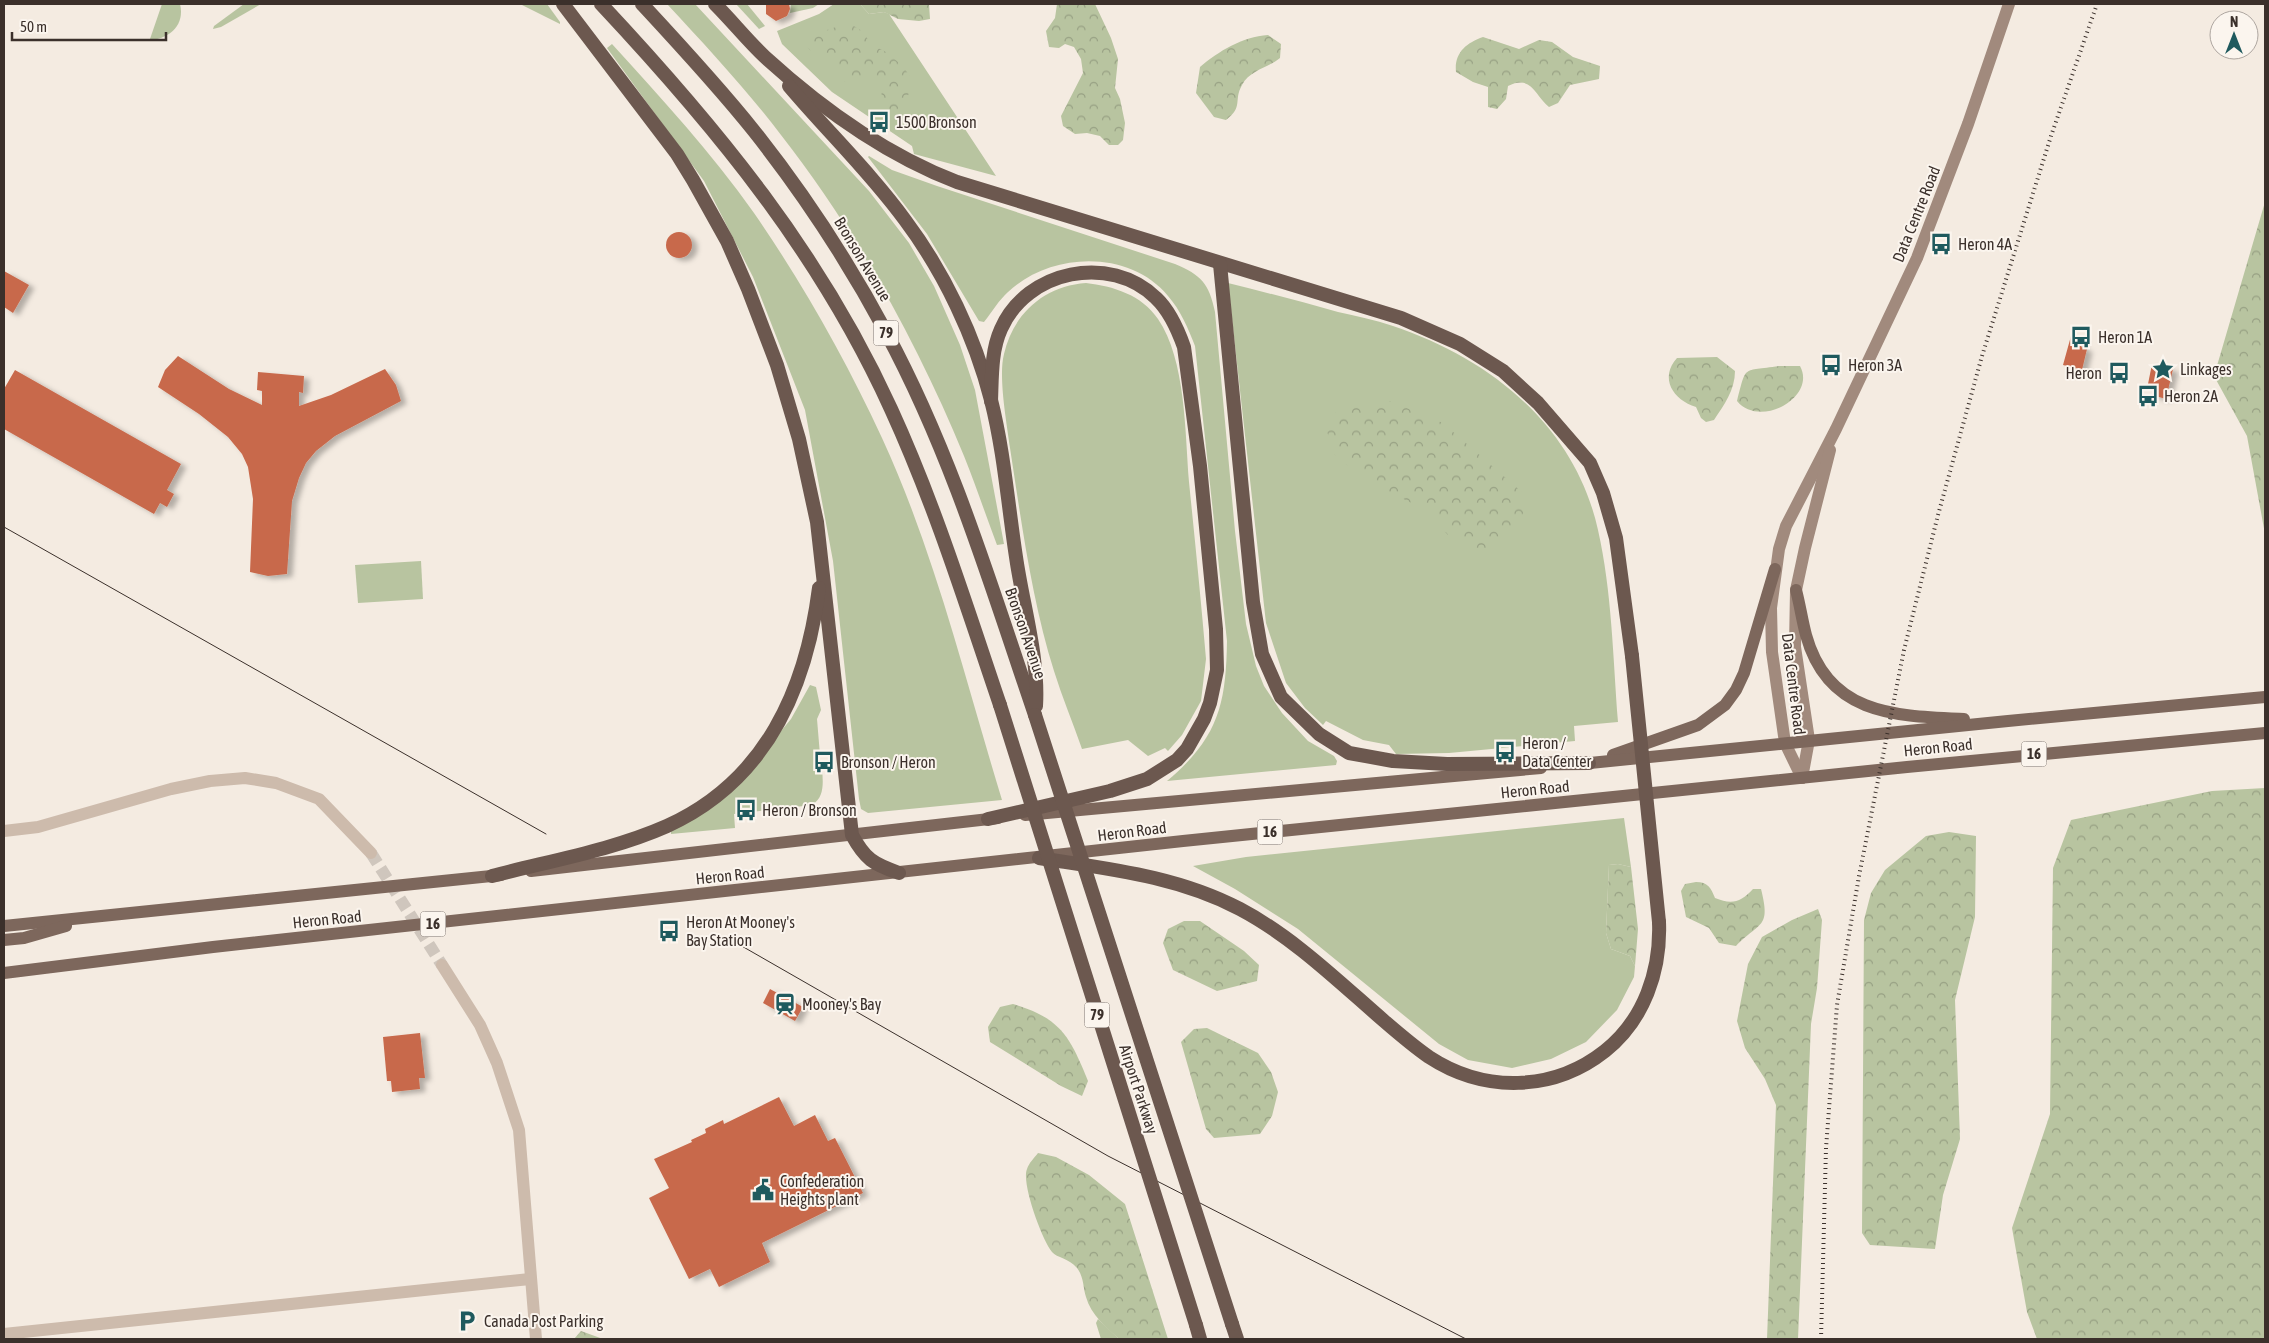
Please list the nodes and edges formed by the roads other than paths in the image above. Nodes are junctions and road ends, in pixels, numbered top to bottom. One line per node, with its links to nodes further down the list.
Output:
1 (563, 4): 10 (highway)
2 (601, 4): 36 (highway, Airport Parkway / 79, bridge)
3 (642, 4): 14 (highway, Bronson Avenue / 79)
4 (715, 4): 6 (highway)
5 (2009, 4): 9 (main road, Data Centre Road)
6 (765, 57): 7 (highway); 8 (highway)
7 (1220, 264): 19 (highway); 25 (highway, bridge)
8 (991, 401): 14 (highway); 21 (highway)
9 (1836, 428): 11 (main road, Data Centre Road); 12 (main road, Data Centre Road)
10 (823, 562): 23 (highway); 27 (highway)
11 (1775, 569): 18 (main road, Data Centre Road); 19 (main road)
12 (1796, 590): 15 (main road); 17 (main road, Data Centre Road)
13 (2265, 698): 15 (main road, Heron Road / 16)
14 (1035, 715): 37 (highway, Airport Parkway / 79, bridge)
15 (2008, 720): 17 (main road, Heron Road / 16)
16 (2265, 732): 20 (main road, Heron Road / 16)
17 (1809, 740): 18 (main road, Heron Road / 16); 20 (main road, Data Centre Road)
18 (1785, 743): 19 (main road, Heron Road / 16); 20 (main road, Data Centre Road)
19 (1589, 763): 21 (main road, Heron Road / 16)
20 (1802, 778): 25 (main road, Heron Road / 16)
21 (988, 819): 23 (main road, Heron Road / 16)
22 (4, 831): 24 (street)
23 (852, 835): 26 (highway); 27 (main road, Heron Road / 16)
24 (370, 853)
25 (1039, 858): 26 (main road, Heron Road / 16)
26 (899, 873): 32 (main road, Heron Road / 16)
27 (492, 876): 28 (main road, Heron Road / 16)
28 (97, 917): 29 (main road, Heron Road / 16); 30 (main road)
29 (4, 926)
30 (4, 940)
31 (442, 965): 33 (street)
32 (4, 973)
33 (530, 1279): 34 (street); 35 (street)
34 (4, 1334)
35 (536, 1339)
36 (1200, 1339)
37 (1237, 1339)

